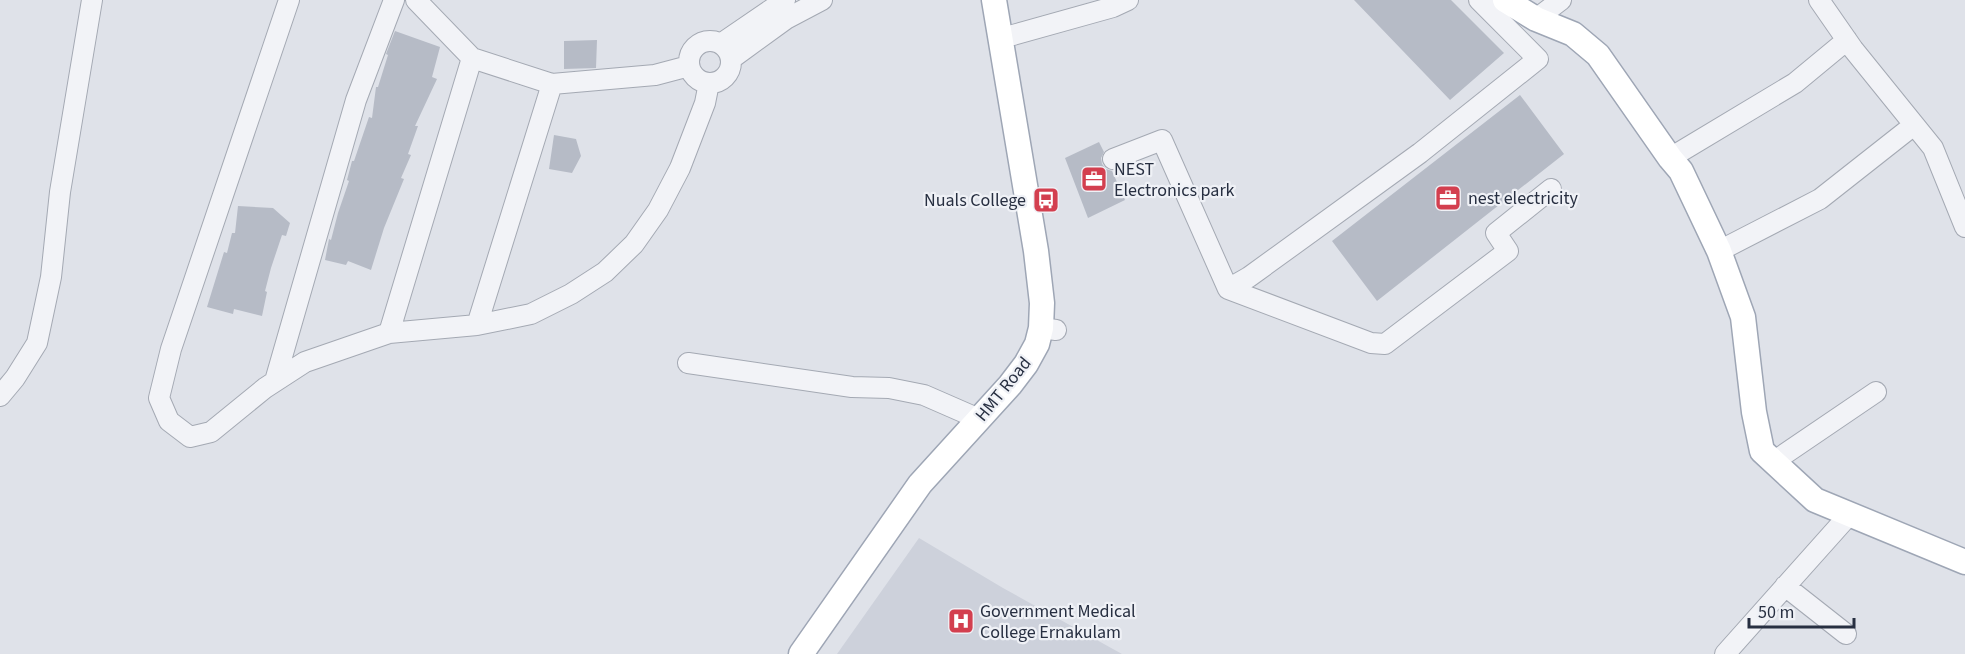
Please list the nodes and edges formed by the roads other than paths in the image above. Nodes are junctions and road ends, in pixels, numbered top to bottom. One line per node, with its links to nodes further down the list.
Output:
1 (92, 0): 35 (street)
2 (289, 0): 33 (street)
3 (394, 0): 33 (street)
4 (416, 0): 18 (street)
5 (785, 0): 17 (street)
6 (822, 0): 17 (street)
7 (994, 0): 30 (main road, HMT Road)
8 (1009, 0): 15 (main road, HMT Road)
9 (1128, 0): 15 (street)
10 (1479, 0): 28 (street)
11 (1505, 0): 14 (main road)
12 (1561, 0): 14 (street)
13 (1819, 0): 16 (street)
14 (1536, 19): 23 (main road)
15 (1013, 35): 30 (main road, HMT Road)
16 (1846, 40): 22 (street); 23 (street)
17 (726, 51): 19 (street); 20 (street)
18 (471, 58): 21 (street); 31 (street)
19 (689, 66): 20 (street); 21 (street)
20 (709, 83): 29 (street)
21 (552, 84): 29 (street)
22 (1914, 125): 26 (street); 27 (street)
23 (1670, 158): 27 (main road)
24 (1113, 159): 28 (street)
25 (1551, 189): 28 (street)
26 (1965, 227)
27 (1719, 251): 37 (main road)
28 (1228, 289)
29 (477, 325): 31 (street)
30 (1049, 329): 36 (main road, HMT Road); 43 (main road, HMT Road)
31 (389, 333): 33 (street)
32 (688, 363): 36 (street)
33 (275, 381)
34 (1876, 392): 37 (street)
35 (0, 396)
36 (979, 419): 42 (main road, HMT Road)
37 (1773, 462): 38 (main road)
38 (1849, 515): 39 (main road); 40 (street)
39 (1965, 562)
40 (1785, 586): 41 (street); 44 (street)
41 (1846, 634)
42 (801, 654)
43 (820, 654)
44 (1725, 654)

